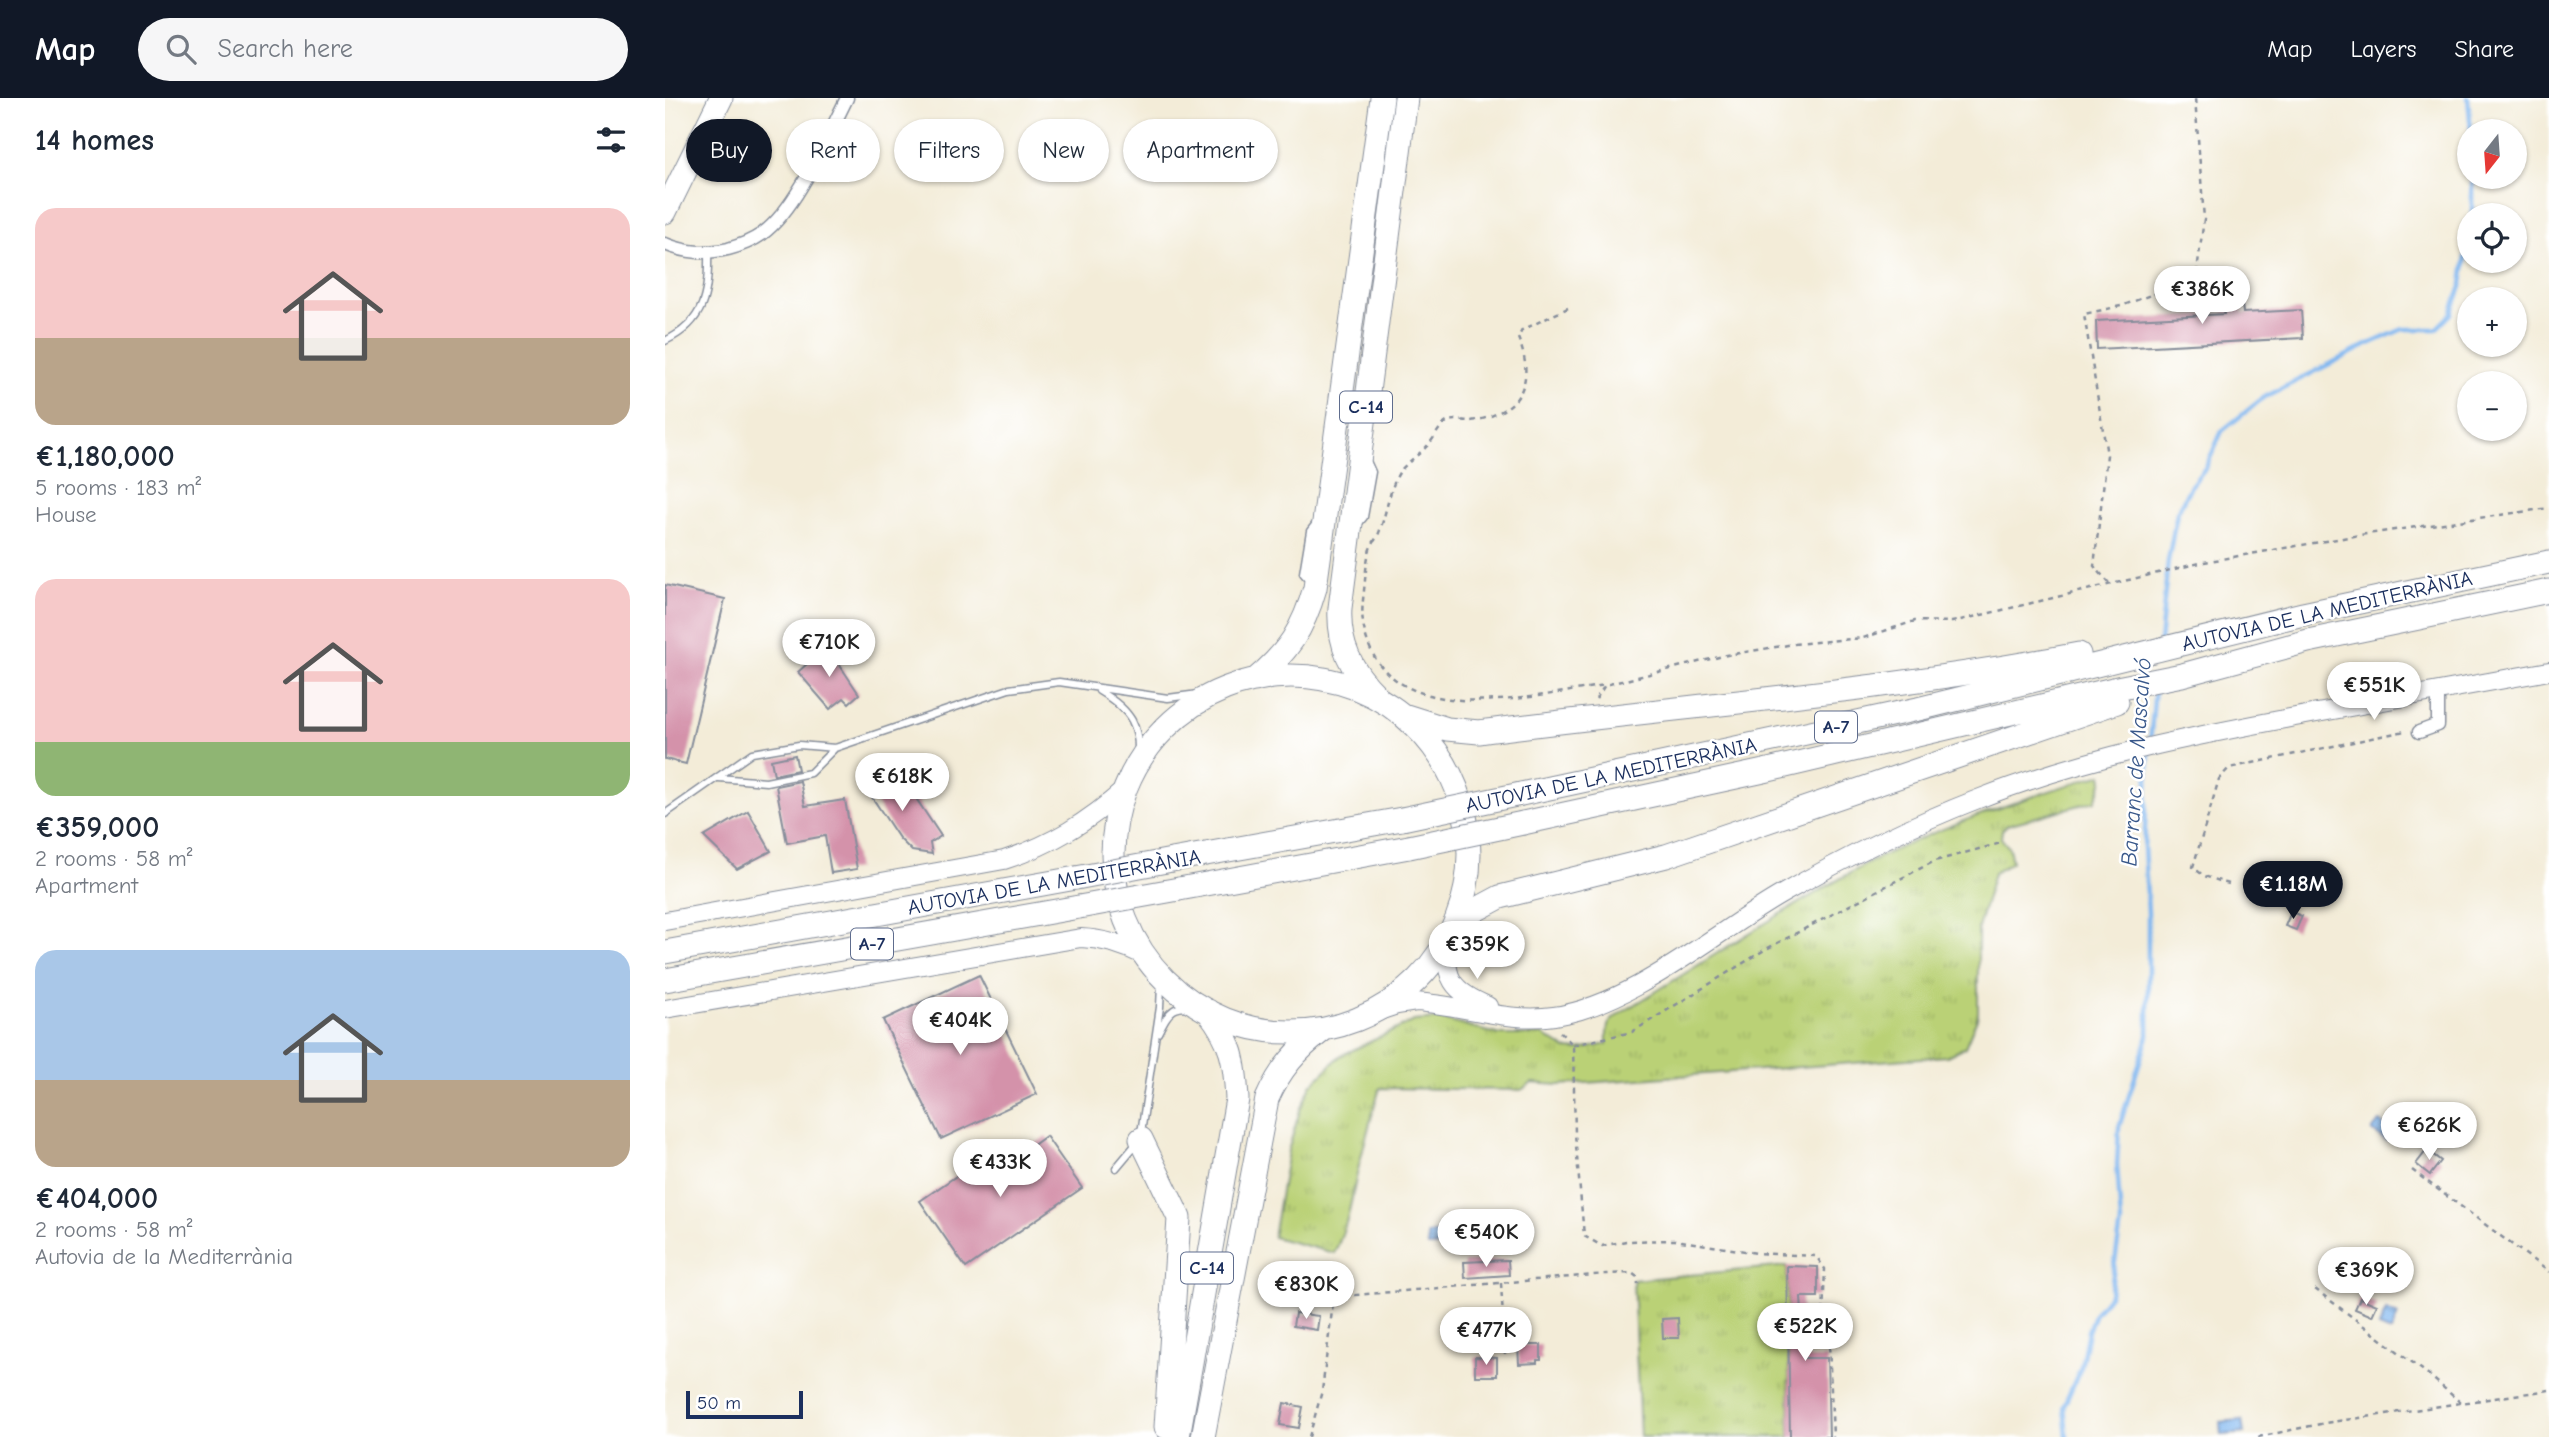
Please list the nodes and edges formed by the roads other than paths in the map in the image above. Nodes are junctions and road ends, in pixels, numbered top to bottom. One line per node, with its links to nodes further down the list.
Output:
1 (721, 98): 5 (highway)
2 (847, 98): 7 (street)
3 (1382, 98): 13 (highway, C-14)
4 (1406, 98): 18 (highway, C-14)
5 (669, 203)
6 (665, 244): 7 (street)
7 (708, 253): 8 (lane)
8 (665, 341)
9 (2549, 562): 11 (highway, AUTOVIA DE LA MEDITERRÀNIA / A-7)
10 (2549, 592): 17 (highway, AUTOVIA DE LA MEDITERRÀNIA / A-7)
11 (2160, 647): 18 (highway); 27 (highway, AUTOVIA DE LA MEDITERRÀNIA / A-7, bridge)
12 (2549, 671): 16 (street)
13 (1255, 680): 15 (highway, C-14); 18 (highway, C-14)
14 (1094, 688): 15 (lane); 20 (lane); 21 (lane)
15 (1221, 691): 21 (highway, C-14)
16 (2438, 691): 19 (street); 33 (street)
17 (2120, 694): 26 (highway); 29 (highway, AUTOVIA DE LA MEDITERRÀNIA / A-7, bridge)
18 (1393, 709): 26 (highway, C-14)
19 (2415, 731)
20 (835, 748): 22 (lane); 22 (lane)
21 (1137, 765): 23 (highway, C-14)
22 (717, 778): 24 (lane)
23 (1125, 789): 25 (street); 28 (highway, C-14)
24 (665, 814)
25 (665, 921)
26 (1451, 934): 32 (highway, C-14); 33 (street)
27 (665, 952)
28 (1150, 962): 30 (street); 31 (highway, C-14); 35 (lane)
29 (665, 980)
30 (665, 1009)
31 (1205, 1010): 34 (highway, C-14); 35 (lane); 39 (highway, C-14)
32 (1373, 1013): 33 (street); 34 (highway, C-14)
33 (1510, 1016)
34 (1325, 1029): 40 (highway, C-14)
35 (1154, 1041): 36 (lane)
36 (1141, 1139): 37 (lane); 38 (highway)
37 (1116, 1168)
38 (1165, 1437)
39 (1178, 1437)
40 (1203, 1437)

